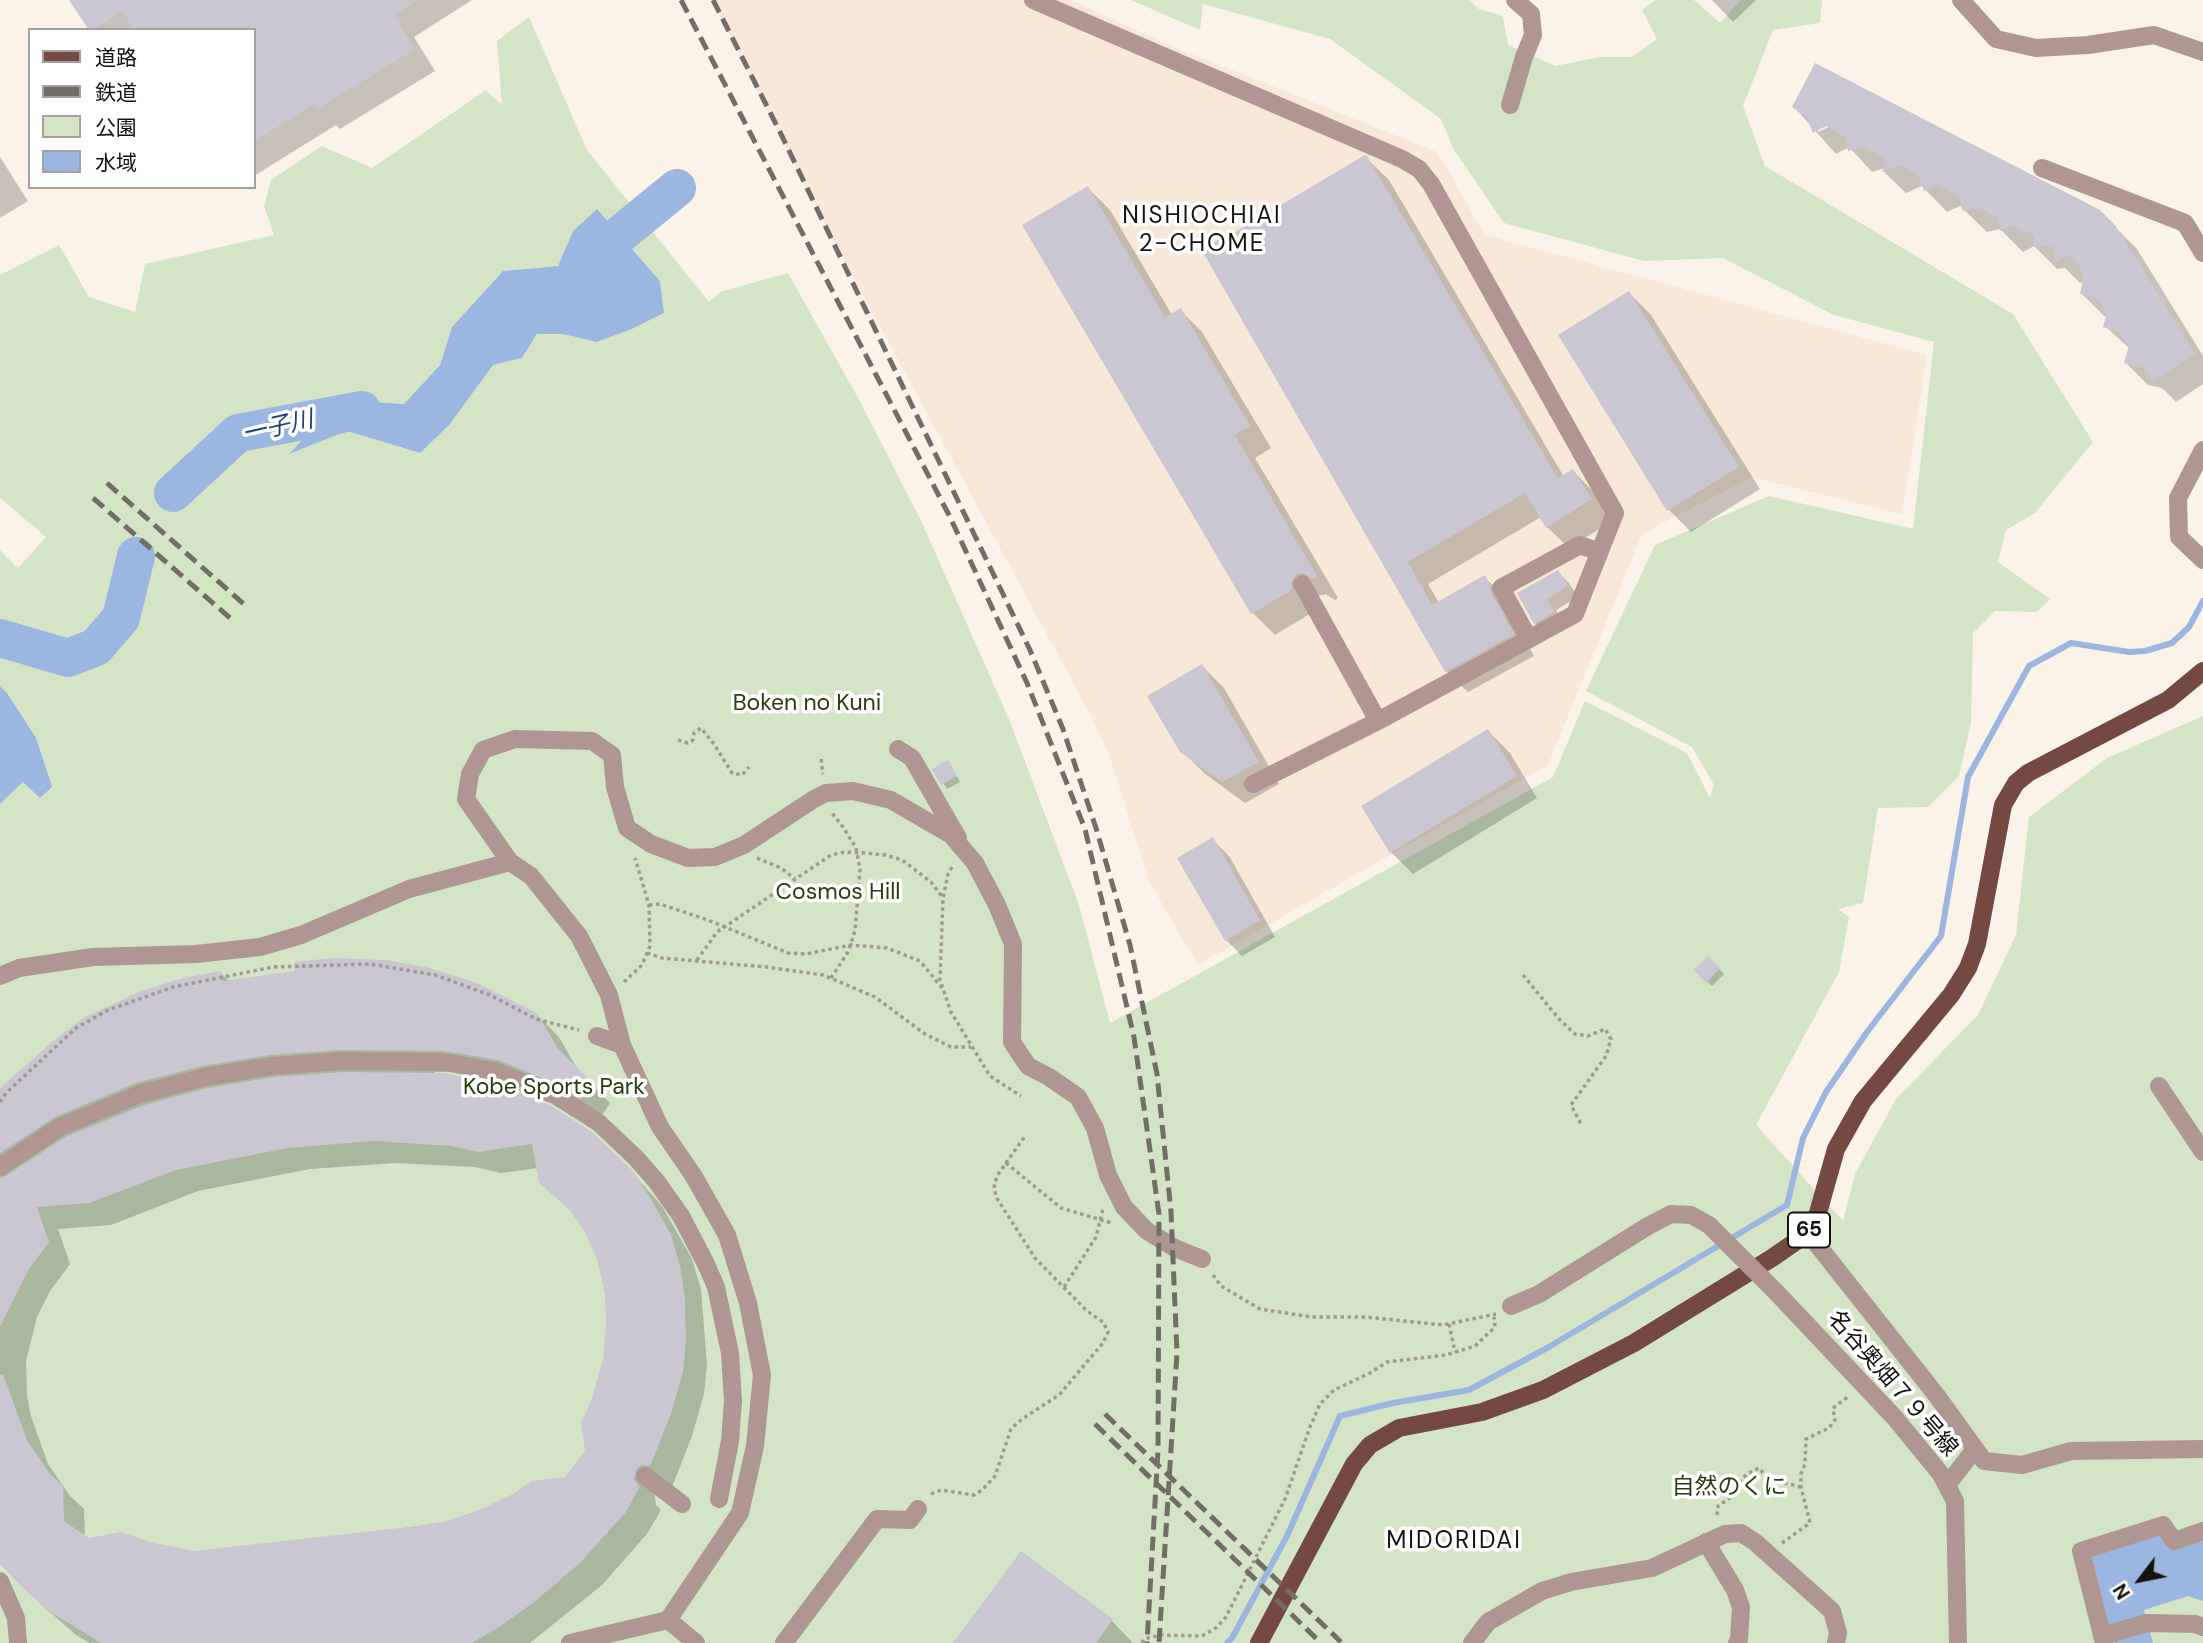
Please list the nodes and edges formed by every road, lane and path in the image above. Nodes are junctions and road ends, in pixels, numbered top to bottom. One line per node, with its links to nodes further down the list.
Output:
1 (1033, 0): 9 (street)
2 (1515, 0): 5 (street)
3 (1961, 0): 4 (street)
4 (2203, 52)
5 (1510, 105)
6 (2042, 168): 7 (street)
7 (2203, 253)
8 (2203, 450): 10 (street)
9 (1599, 552): 12 (street); 12 (street)
10 (2203, 560)
11 (1302, 584): 14 (street)
12 (1529, 639): 14 (street)
13 (2203, 671): 49 (main road, 65)
14 (1378, 721): 18 (street)
15 (678, 740): 17 (path)
16 (898, 749): 22 (street)
17 (749, 767)
18 (1253, 784)
19 (811, 800): 21 (street); 22 (street); 23 (path)
20 (627, 828): 21 (street); 24 (street); 27 (path)
21 (735, 849): 25 (path)
22 (964, 850): 26 (path); 48 (street)
23 (856, 853): 25 (path); 26 (path); 29 (path)
24 (510, 862): 33 (street); 36 (street)
25 (795, 879): 28 (path)
26 (943, 898): 35 (path)
27 (649, 905): 28 (path); 30 (path)
28 (724, 926): 29 (path); 31 (path)
29 (851, 945): 34 (path); 35 (path)
30 (647, 953): 31 (path); 36 (path)
31 (696, 960): 34 (path)
32 (1523, 975): 43 (path)
33 (0, 976)
34 (831, 978): 39 (path)
35 (943, 988): 39 (path)
36 (609, 995): 38 (street)
37 (597, 1035): 38 (street); 42 (path)
38 (622, 1045): 69 (street)
39 (971, 1047): 41 (path)
40 (2160, 1086): 45 (street)
41 (1021, 1096)
42 (0, 1102)
43 (1582, 1126)
44 (1025, 1136): 46 (path)
45 (2203, 1152)
46 (1006, 1163): 48 (path); 52 (path)
47 (0, 1167): 62 (street)
48 (1147, 1231): 51 (street)
49 (1808, 1233): 57 (street); 78 (main road, 65)
50 (1096, 1237): 52 (path)
51 (1202, 1259): 54 (path)
52 (1064, 1287): 64 (path)
53 (1511, 1306): 56 (street, 名谷奥畑７９号線, bridge)
54 (1449, 1324): 55 (path); 55 (path)
55 (1455, 1352): 77 (path)
56 (1862, 1381): 60 (street, 名谷奥畑７９号線); 61 (path)
57 (1975, 1449): 58 (street); 60 (street)
58 (2203, 1449)
59 (645, 1476): 63 (street)
60 (1947, 1485): 82 (street, 名谷奥畑７９号線)
61 (1801, 1487): 66 (path); 67 (path)
62 (719, 1499)
63 (682, 1504)
64 (918, 1508): 76 (street)
65 (2203, 1531): 72 (street)
66 (1711, 1540): 67 (street); 79 (street); 80 (street)
67 (1767, 1553): 81 (street)
68 (0, 1581): 73 (street)
69 (668, 1620): 71 (street); 75 (street)
70 (2203, 1627): 72 (street)
71 (630, 1636): 74 (street)
72 (2105, 1637)
73 (18, 1643)
74 (570, 1643)
75 (696, 1643)
76 (784, 1643)
77 (1142, 1643)
78 (1259, 1643)
79 (1472, 1643)
80 (1737, 1643)
81 (1836, 1643)
82 (1958, 1643)

